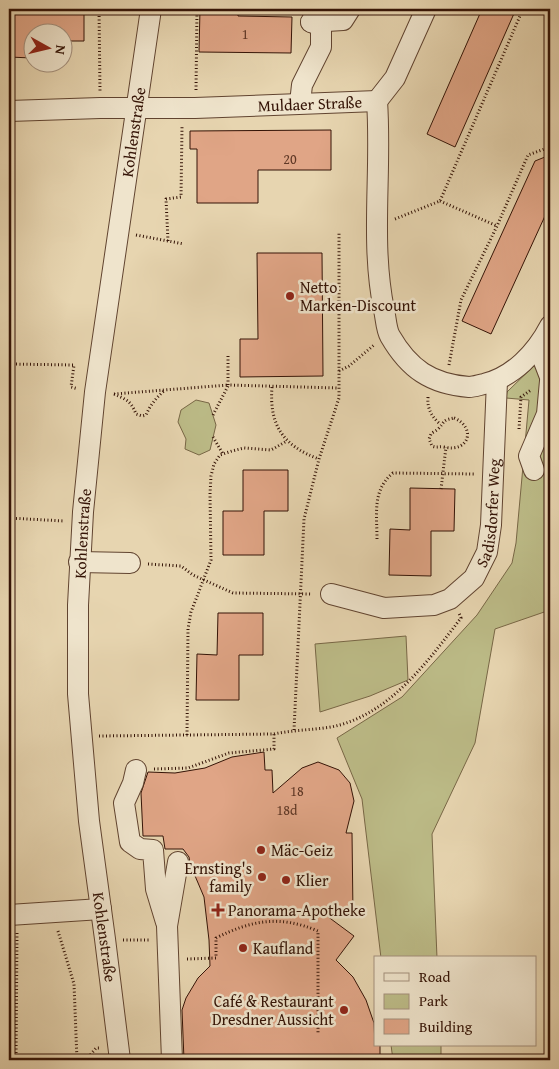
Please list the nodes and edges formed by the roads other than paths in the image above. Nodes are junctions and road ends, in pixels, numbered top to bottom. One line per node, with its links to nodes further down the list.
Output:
1 (151, 9): 7 (street, Kohlenstraße)
2 (350, 9): 4 (street)
3 (426, 9): 6 (street, Muldaer Straße)
4 (312, 15): 5 (street)
5 (301, 94): 6 (street, Muldaer Straße); 7 (street, Muldaer Straße)
6 (377, 101): 12 (street)
7 (137, 108): 8 (street, Muldaer Straße); 15 (street, Kohlenstraße)
8 (9, 111)
9 (550, 326): 10 (street)
10 (538, 346): 11 (street); 12 (street)
11 (550, 377)
12 (497, 381): 17 (street, Sadisdorfer Weg)
13 (550, 381): 14 (street)
14 (534, 470)
15 (80, 562): 16 (street); 20 (street, Kohlenstraße)
16 (130, 563)
17 (332, 594)
18 (136, 770): 22 (street)
19 (178, 862): 22 (street)
20 (101, 909): 21 (street); 23 (street, Kohlenstraße)
21 (13, 915)
22 (167, 933): 24 (street)
23 (120, 1060)
24 (172, 1060)

